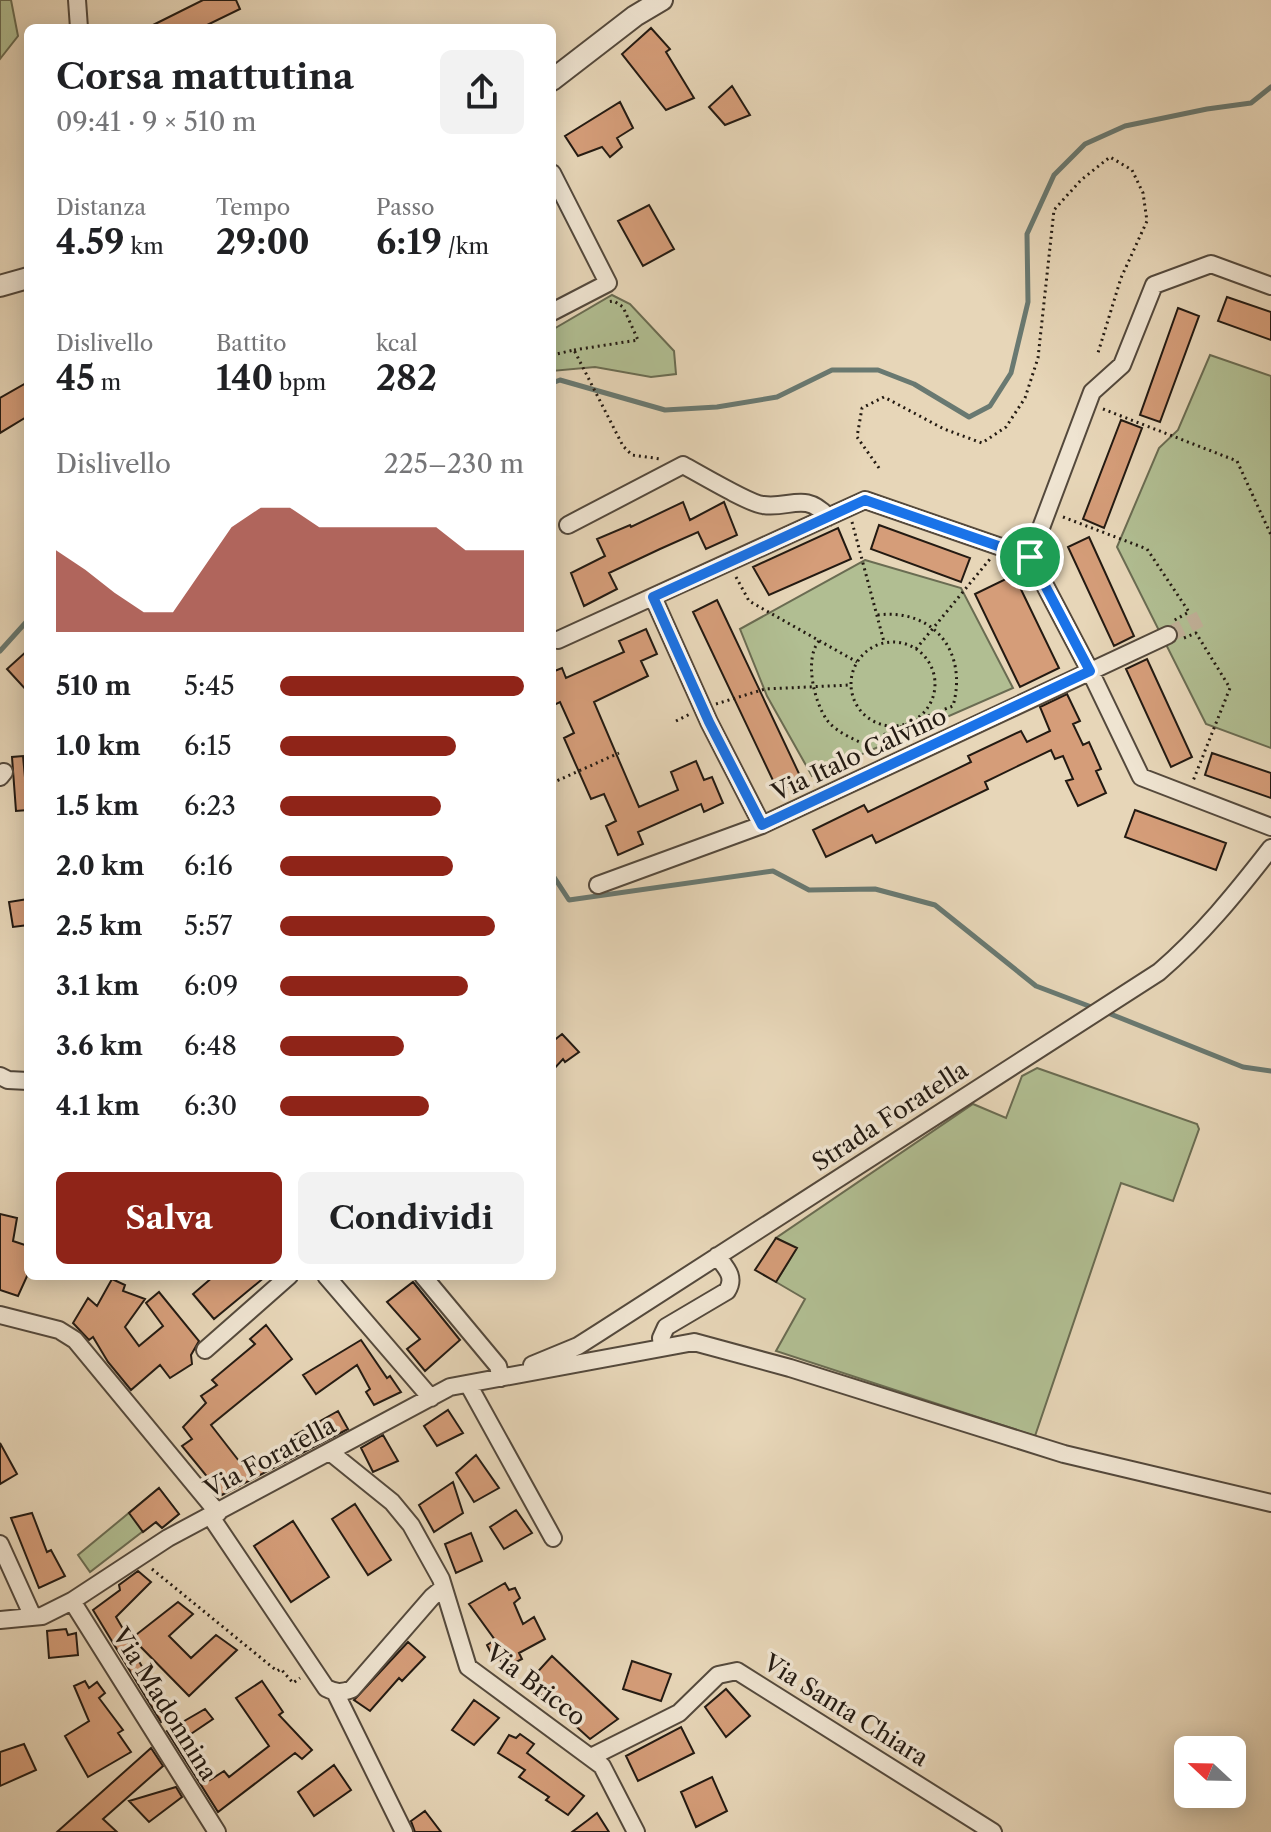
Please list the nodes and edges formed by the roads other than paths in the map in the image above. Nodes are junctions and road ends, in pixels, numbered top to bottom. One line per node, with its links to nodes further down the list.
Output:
1 (77, 0): 3 (street)
2 (662, 0): 4 (street)
3 (79, 24)
4 (556, 77)
5 (556, 181): 9 (street)
6 (24, 279): 7 (street)
7 (0, 286)
8 (1271, 286): 12 (street)
9 (556, 310)
10 (828, 517): 11 (street); 12 (street); 13 (street)
11 (568, 525)
12 (1030, 557): 16 (street)
13 (653, 597): 15 (street); 17 (street)
14 (1168, 635): 16 (street, Via Italo Calvino)
15 (558, 640)
16 (1090, 671): 17 (street, Via Italo Calvino); 18 (street)
17 (762, 825): 20 (street, Via Italo Calvino)
18 (1271, 827)
19 (1271, 848): 23 (street, Strada Foratella)
20 (598, 885)
21 (0, 1076): 22 (street)
22 (24, 1081)
23 (717, 1256): 28 (street, Strada Foratella); 30 (street)
24 (284, 1280): 31 (street)
25 (329, 1280): 36 (street)
26 (426, 1280): 34 (street)
27 (0, 1315): 39 (street)
28 (600, 1332): 29 (street, Strada Foratella); 32 (street)
29 (578, 1346): 33 (street); 34 (street, Strada Foratella)
30 (662, 1348): 32 (street); 38 (street)
31 (205, 1350)
32 (625, 1355): 33 (street)
33 (598, 1360): 34 (street)
34 (501, 1378): 35 (street, Via Foratella)
35 (468, 1384): 36 (street, Via Foratella); 40 (street)
36 (431, 1398): 37 (street, Via Foratella)
37 (330, 1452): 39 (street, Via Foratella); 42 (street, Via Bricco)
38 (1271, 1503)
39 (214, 1515): 43 (street, Via Foratella); 46 (street)
40 (553, 1538)
41 (0, 1544): 44 (street)
42 (443, 1588): 46 (street); 47 (street, Via Bricco)
43 (72, 1601): 44 (street, Via Foratella); 48 (street, Via Madonnina)
44 (33, 1617): 45 (street, Via Foratella)
45 (0, 1620)
46 (335, 1692): 49 (street)
47 (591, 1757): 50 (street, Via Bricco); 51 (street, Via Santa Chiara)
48 (217, 1832)
49 (404, 1832)
50 (636, 1832)
51 (993, 1832)

